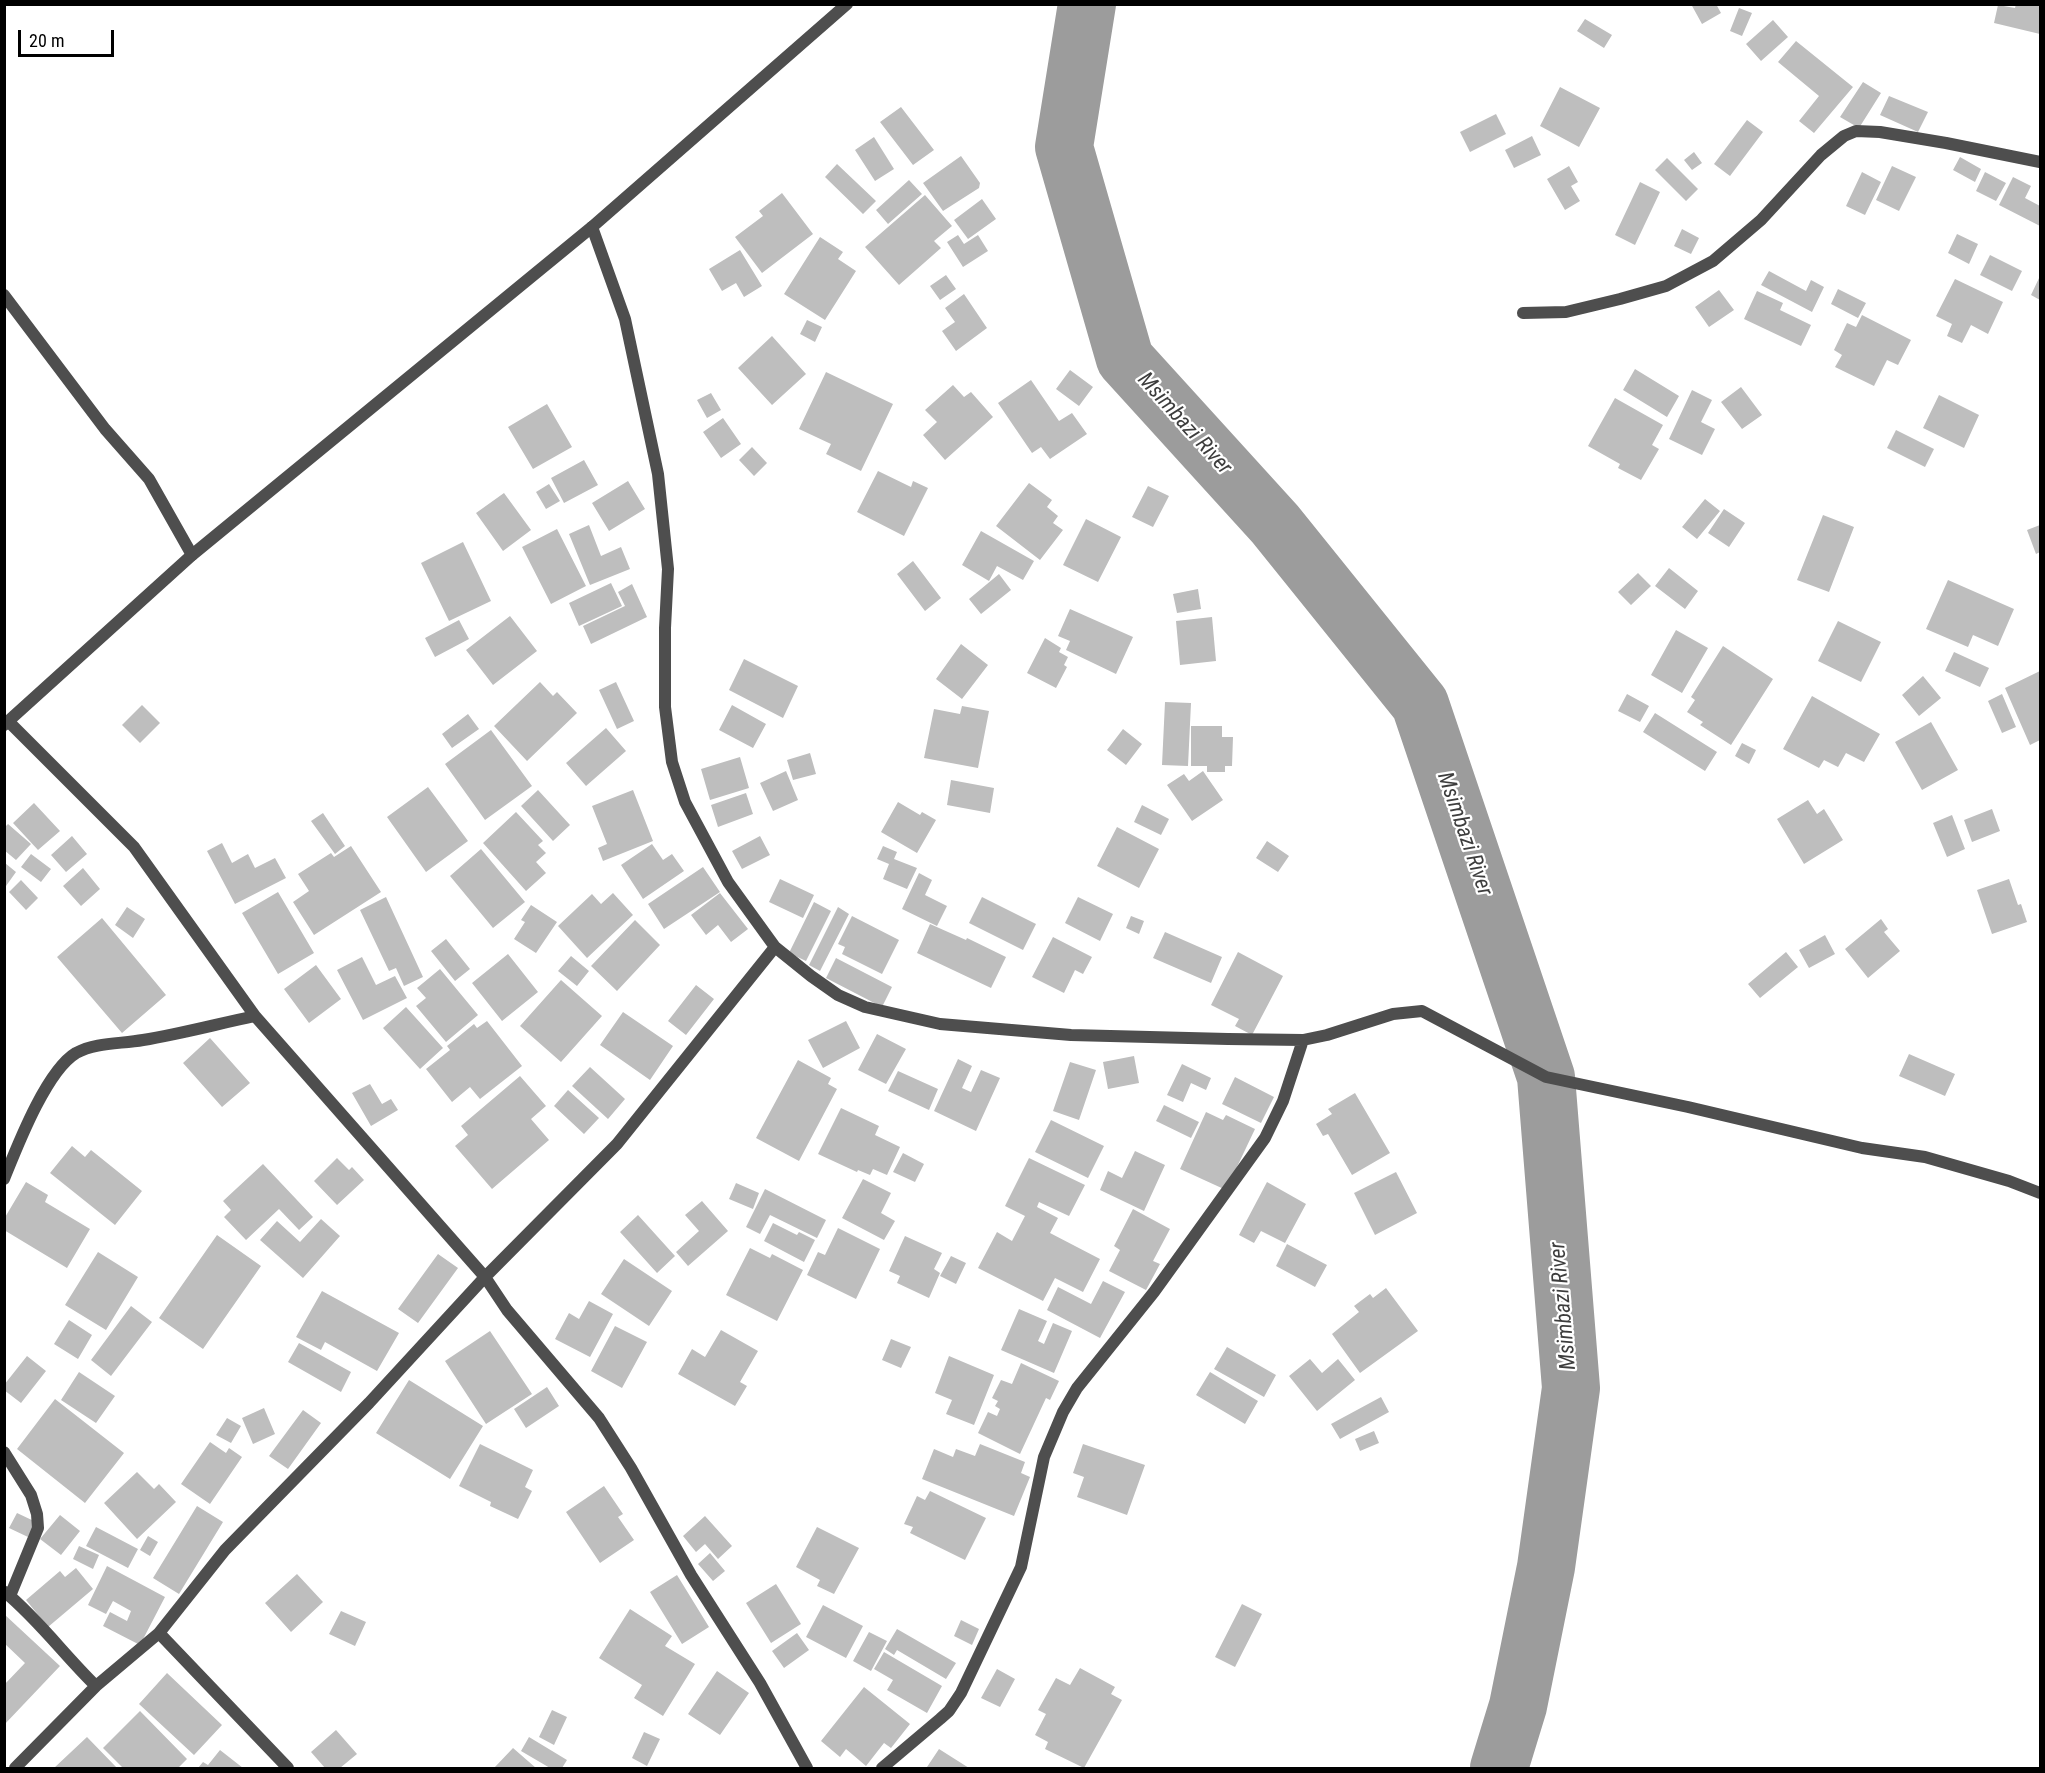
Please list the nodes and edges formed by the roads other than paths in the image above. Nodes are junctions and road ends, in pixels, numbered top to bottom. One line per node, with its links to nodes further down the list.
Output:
1 (847, 4): 3 (street)
2 (2040, 162): 5 (street)
3 (592, 227): 6 (street); 8 (street)
4 (4, 295): 6 (street)
5 (1523, 313)
6 (192, 555): 7 (street)
7 (7, 723): 9 (street)
8 (775, 947): 10 (street); 13 (street)
9 (255, 1016): 11 (street); 13 (street)
10 (1303, 1040): 12 (street); 23 (street)
11 (4, 1179)
12 (2040, 1193)
13 (485, 1277): 16 (street); 22 (street)
14 (4, 1452): 15 (street)
15 (7, 1594): 17 (street)
16 (159, 1633): 17 (street); 21 (street)
17 (96, 1686): 18 (street)
18 (28, 1753): 19 (street); 20 (street)
19 (15, 1768)
20 (23, 1768)
21 (288, 1768)
22 (807, 1768)
23 (882, 1768)

